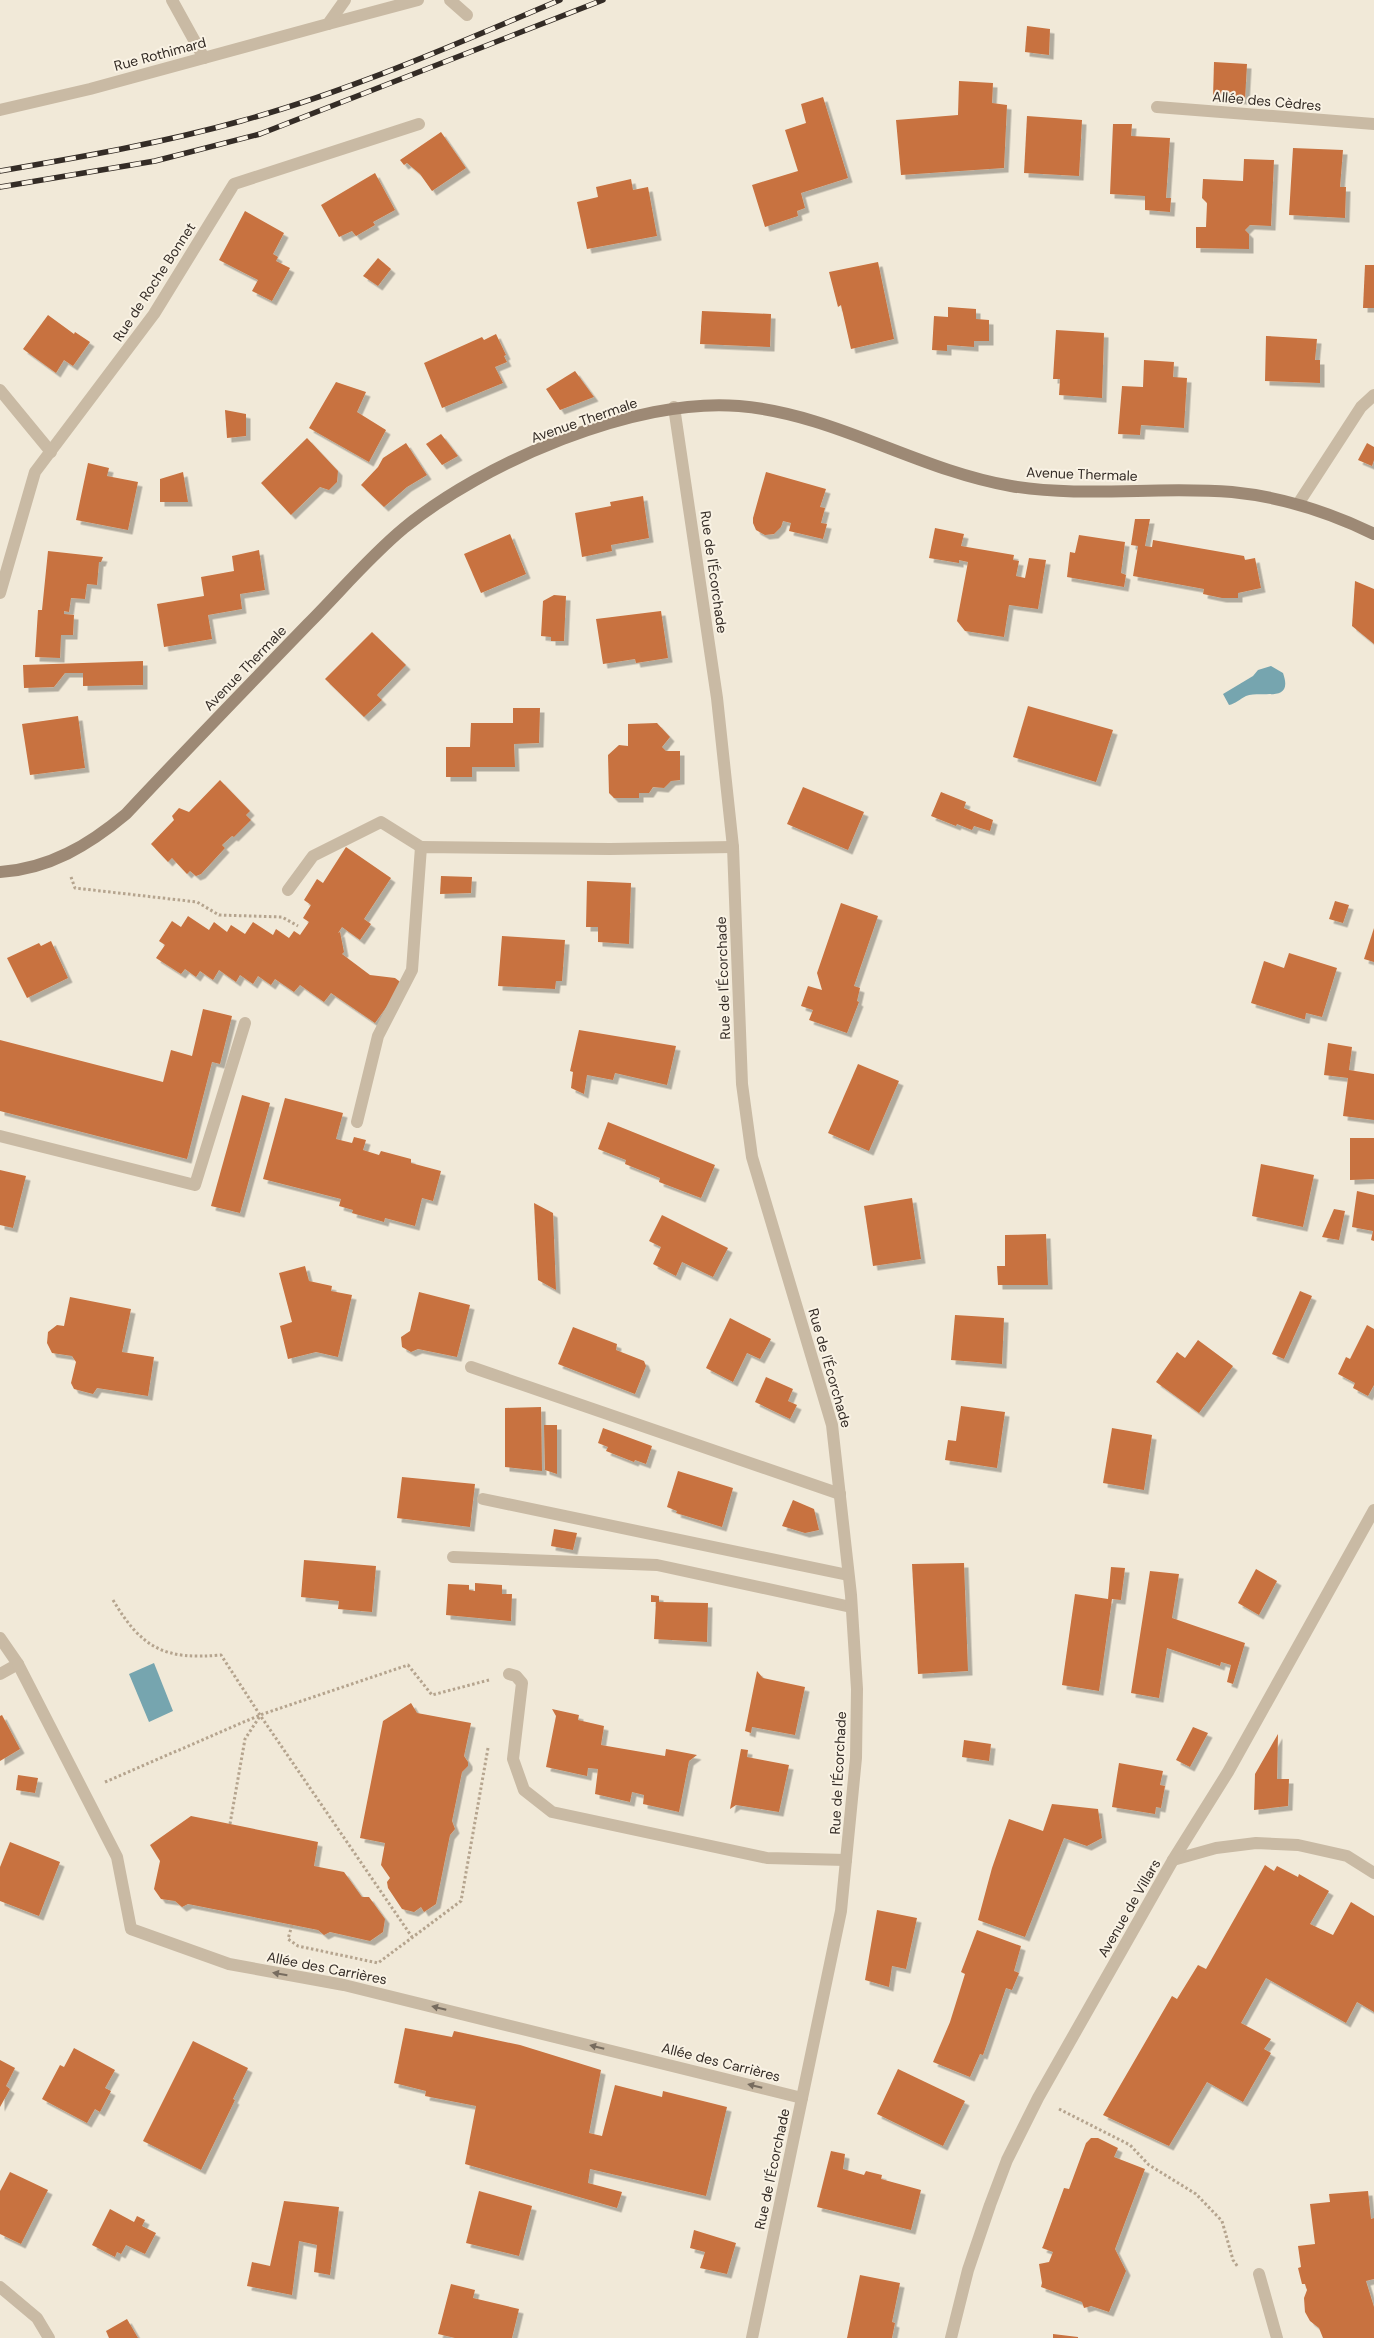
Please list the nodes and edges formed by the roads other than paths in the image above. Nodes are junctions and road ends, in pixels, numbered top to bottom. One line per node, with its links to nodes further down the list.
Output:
1 (172, 0): 7 (street)
2 (345, 0): 6 (street)
3 (418, 0): 6 (street, Rue Rothimard)
4 (450, 0): 5 (street)
5 (467, 14)
6 (328, 24): 7 (street, Rue Rothimard)
7 (204, 58): 9 (street, Rue Rothimard)
8 (1158, 107): 11 (street, Allée des Cèdres)
9 (0, 110)
10 (419, 124): 15 (street, Rue de Roche Bonnet)
11 (1374, 124)
12 (0, 390): 15 (street)
13 (1374, 395): 16 (street)
14 (674, 407): 16 (main road, Avenue Thermale); 20 (street, Rue de l'Écorchade); 21 (main road, Avenue Thermale)
15 (51, 452): 18 (street, Rue de Roche Bonnet)
16 (1298, 504): 17 (main road, Avenue Thermale)
17 (1374, 534)
18 (0, 593)
19 (420, 847): 20 (street); 22 (street); 24 (street)
20 (733, 847): 27 (street, Rue de l'Écorchade)
21 (0, 872)
22 (288, 890)
23 (245, 1023): 25 (street)
24 (357, 1122)
25 (0, 1136)
26 (471, 1367): 27 (street)
27 (840, 1494): 31 (street, Rue de l'Écorchade)
28 (483, 1499): 31 (street)
29 (1374, 1510): 38 (street, Avenue de Villars)
30 (453, 1557): 32 (street)
31 (848, 1575): 32 (street, Rue de l'Écorchade)
32 (851, 1607): 37 (street, Rue de l'Écorchade)
33 (0, 1638): 34 (street)
34 (18, 1664): 35 (street); 40 (street, Allée des Carrières, one-way to 34)
35 (0, 1674)
36 (509, 1674): 37 (street)
37 (846, 1860): 40 (street, Rue de l'Écorchade)
38 (1173, 1860): 39 (street); 45 (street, Avenue de Villars)
39 (1374, 1873)
40 (802, 2098): 44 (street, Rue de l'Écorchade)
41 (1258, 2274): 46 (street)
42 (0, 2287): 43 (street)
43 (49, 2338)
44 (752, 2338)
45 (951, 2338)
46 (1277, 2338)

